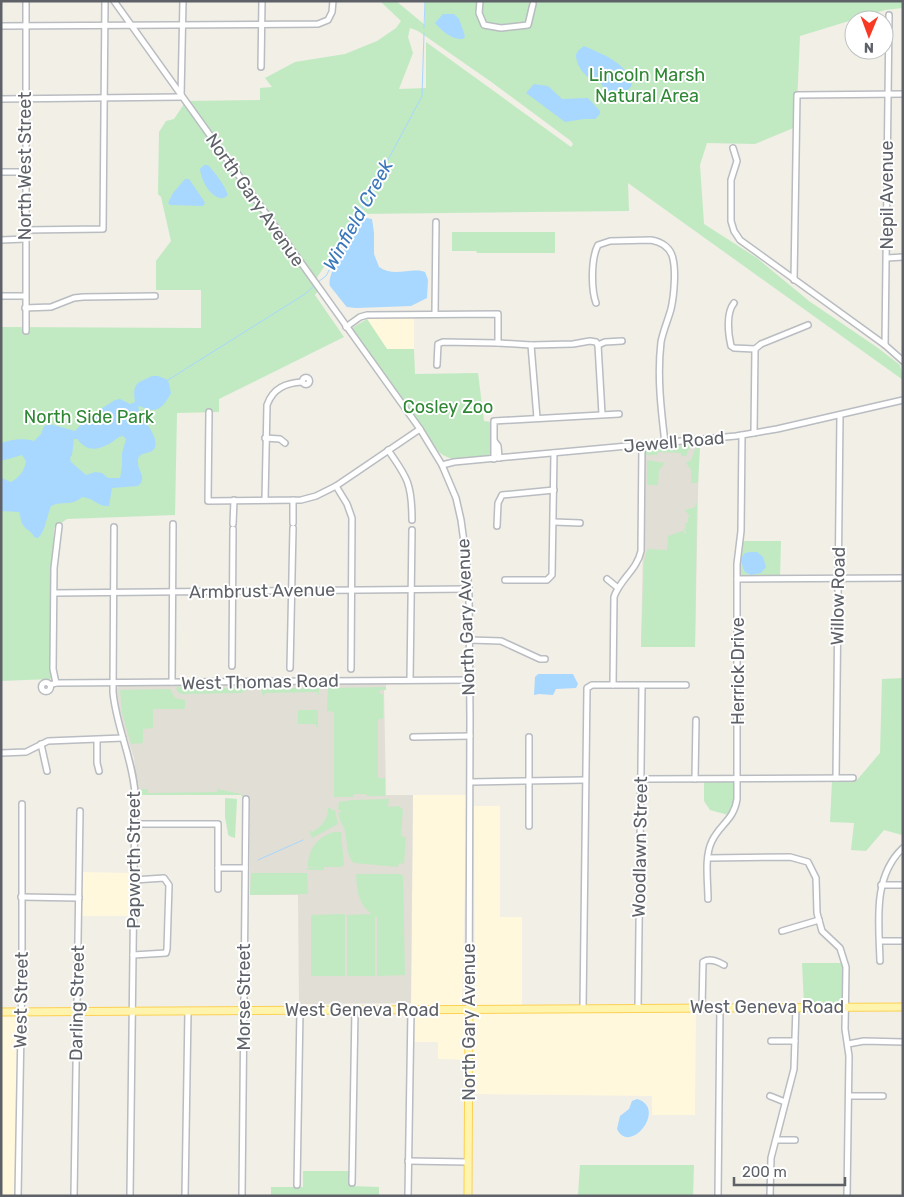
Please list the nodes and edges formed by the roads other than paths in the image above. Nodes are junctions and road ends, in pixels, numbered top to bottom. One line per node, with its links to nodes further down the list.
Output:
1 (26, 1): 12 (street, North West Street)
2 (105, 1): 13 (street)
3 (114, 1): 14 (street, North Gary Avenue)
4 (183, 1): 9 (street)
5 (262, 1): 10 (street)
6 (333, 1): 10 (street)
7 (480, 1): 8 (street)
8 (533, 4)
9 (183, 25): 10 (street); 14 (street); 19 (street)
10 (262, 25): 16 (street)
11 (1, 26): 12 (street)
12 (26, 26): 13 (street); 22 (street, North West Street)
13 (105, 26): 14 (street); 20 (street)
14 (131, 26): 19 (street, North Gary Avenue)
15 (888, 60): 18 (street, Nepil Avenue)
16 (261, 67)
17 (903, 94): 18 (street)
18 (888, 95): 31 (street, Nepil Avenue); 32 (street)
19 (181, 97): 20 (street); 41 (street, North Gary Avenue)
20 (104, 98): 22 (street); 27 (street)
21 (1, 99): 22 (street)
22 (25, 99): 25 (street, North West Street)
23 (733, 148): 32 (street)
24 (1, 172): 25 (street)
25 (25, 172): 27 (street, North West Street)
26 (436, 222): 39 (street)
27 (25, 230): 29 (street, North West Street)
28 (1, 240): 29 (street)
29 (25, 240): 34 (street, North West Street)
30 (903, 257): 31 (street)
31 (887, 258): 47 (street, Nepil Avenue)
32 (794, 280): 47 (street)
33 (1, 296): 34 (street)
34 (25, 296): 38 (street, North West Street)
35 (155, 296): 38 (street)
36 (596, 303): 62 (street)
37 (734, 303): 48 (street)
38 (25, 308): 42 (street, North West Street)
39 (435, 314): 41 (street); 44 (street)
40 (808, 325): 48 (street)
41 (346, 327): 58 (street, North Gary Avenue)
42 (26, 331)
43 (622, 341): 46 (street)
44 (498, 343): 45 (street); 50 (street)
45 (531, 345): 46 (street); 57 (street)
46 (598, 345): 54 (street)
47 (885, 345): 49 (street)
48 (755, 349): 59 (street)
49 (903, 361)
50 (437, 365)
51 (302, 382): 61 (street)
52 (903, 400): 56 (street, Jewell Road)
53 (209, 412): 71 (street)
54 (602, 414): 55 (street); 57 (street)
55 (619, 414)
56 (840, 415): 59 (street, Jewell Road); 82 (street, Willow Road)
57 (537, 418): 67 (street)
58 (420, 429): 65 (street); 68 (street, North Gary Avenue)
59 (754, 433): 60 (street, Jewell Road)
60 (742, 435): 62 (street, Jewell Road); 85 (street, Herrick Drive)
61 (265, 438): 63 (street); 72 (street)
62 (665, 442): 64 (street, Jewell Road)
63 (285, 443)
64 (642, 445): 66 (street, Jewell Road); 87 (street)
65 (388, 450): 69 (street); 74 (street)
66 (554, 453): 67 (street, Jewell Road); 70 (street)
67 (497, 458): 68 (street, Jewell Road)
68 (442, 465): 88 (street, North Gary Avenue)
69 (336, 486): 73 (street); 89 (street)
70 (554, 490): 75 (street); 79 (street)
71 (234, 500): 72 (street); 91 (street)
72 (265, 500): 73 (street)
73 (293, 500): 92 (street)
74 (412, 520)
75 (554, 522): 76 (street); 86 (street)
76 (580, 523)
77 (174, 524): 94 (street)
78 (59, 526): 95 (street)
79 (497, 526)
80 (114, 527): 93 (street, Papworth Street)
81 (412, 530): 90 (street)
82 (838, 578): 83 (street); 85 (street); 119 (street, Willow Road)
83 (903, 578)
84 (607, 579): 87 (street)
85 (737, 579): 118 (street, Herrick Drive)
86 (505, 580)
87 (618, 588): 105 (street)
88 (469, 589): 90 (street, Armbrust Avenue); 96 (street, North Gary Avenue)
89 (352, 590): 90 (street, Armbrust Avenue); 92 (street, Armbrust Avenue); 100 (street)
90 (411, 590): 101 (street)
91 (232, 591): 92 (street, Armbrust Avenue); 94 (street, Armbrust Avenue); 98 (street)
92 (292, 591): 99 (street)
93 (112, 592): 94 (street, Armbrust Avenue); 95 (street, Armbrust Avenue); 104 (street, Papworth Street)
94 (173, 592): 103 (street)
95 (55, 593): 104 (street, West Thomas Road)
96 (470, 640): 97 (street); 102 (street, North Gary Avenue)
97 (546, 659)
98 (232, 666)
99 (290, 668)
100 (351, 668)
101 (410, 680): 102 (street, West Thomas Road); 103 (street, West Thomas Road)
102 (470, 680): 110 (street, North Gary Avenue)
103 (172, 682): 104 (street, West Thomas Road)
104 (113, 683): 112 (street, Papworth Street)
105 (613, 685): 106 (street); 124 (street)
106 (642, 686): 107 (street); 121 (street, Woodlawn Street)
107 (686, 686)
108 (696, 720): 122 (street)
109 (413, 736): 110 (street)
110 (470, 736): 125 (street, North Gary Avenue)
111 (529, 737): 123 (street)
112 (123, 738): 113 (street); 129 (street, Papworth Street)
113 (97, 740): 114 (street); 117 (street)
114 (40, 744): 115 (street); 116 (street)
115 (1, 753)
116 (47, 771)
117 (99, 771)
118 (737, 778): 119 (street); 122 (street); 132 (street, Herrick Drive)
119 (836, 778): 120 (street)
120 (853, 778)
121 (641, 779): 122 (street); 153 (street, Woodlawn Street)
122 (695, 779)
123 (528, 780): 124 (street); 125 (street); 130 (street)
124 (585, 780): 152 (street)
125 (471, 782): 156 (street, North Gary Avenue)
126 (246, 799): 134 (street, Morse Street)
127 (22, 804): 139 (street, West Street)
128 (80, 811): 140 (street, Darling Street)
129 (135, 824): 133 (street); 135 (street, Papworth Street)
130 (529, 826)
131 (903, 848): 136 (street)
132 (708, 858): 141 (street, Herrick Drive); 142 (street)
133 (218, 868): 134 (street); 138 (street)
134 (246, 868): 157 (street, Morse Street)
135 (134, 880): 146 (street, Papworth Street); 146 (street)
136 (881, 885): 137 (street); 144 (street)
137 (903, 886)
138 (218, 889)
139 (21, 897): 140 (street); 164 (street, West Street)
140 (79, 898): 165 (street, Darling Street)
141 (708, 899)
142 (819, 920): 143 (street); 149 (street)
143 (782, 931)
144 (880, 941): 145 (street); 147 (street)
145 (903, 941)
146 (133, 955): 161 (street, Papworth Street)
147 (880, 961)
148 (724, 965): 154 (street)
149 (845, 1006): 150 (main road, West Geneva Road); 151 (main road, West Geneva Road); 169 (street)
150 (903, 1006)
151 (796, 1007): 155 (main road, West Geneva Road); 167 (street)
152 (583, 1008): 153 (main road, West Geneva Road); 156 (main road, West Geneva Road)
153 (638, 1008): 154 (main road, West Geneva Road)
154 (702, 1008): 155 (main road, West Geneva Road)
155 (720, 1008): 187 (street)
156 (469, 1009): 160 (main road, West Geneva Road); 177 (main road, North Gary Avenue)
157 (244, 1010): 158 (main road, West Geneva Road); 162 (main road, West Geneva Road); 184 (street, Morse Street)
158 (300, 1010): 159 (main road, West Geneva Road); 179 (street)
159 (355, 1010): 160 (main road, West Geneva Road); 178 (street)
160 (411, 1010): 176 (street)
161 (133, 1011): 162 (main road, West Geneva Road); 165 (main road, West Geneva Road); 182 (street, Papworth Street)
162 (188, 1011): 183 (street)
163 (1, 1012): 164 (main road, West Geneva Road)
164 (20, 1012): 165 (main road, West Geneva Road); 180 (street, West Street)
165 (77, 1012): 181 (street, Darling Street)
166 (771, 1041): 167 (street)
167 (795, 1041): 173 (street)
168 (903, 1042): 169 (street)
169 (848, 1044): 171 (street)
170 (770, 1096): 173 (street)
171 (849, 1096): 172 (street); 189 (street)
172 (883, 1096)
173 (785, 1102): 174 (street)
174 (776, 1140): 175 (street); 188 (street)
175 (795, 1140)
176 (408, 1161): 177 (street); 185 (street)
177 (468, 1162): 186 (main road, North Gary Avenue)
178 (352, 1183)
179 (297, 1185)
180 (18, 1196)
181 (74, 1196)
182 (130, 1196)
183 (185, 1196)
184 (242, 1196)
185 (408, 1196)
186 (468, 1196)
187 (718, 1196)
188 (770, 1196)
189 (847, 1196)

